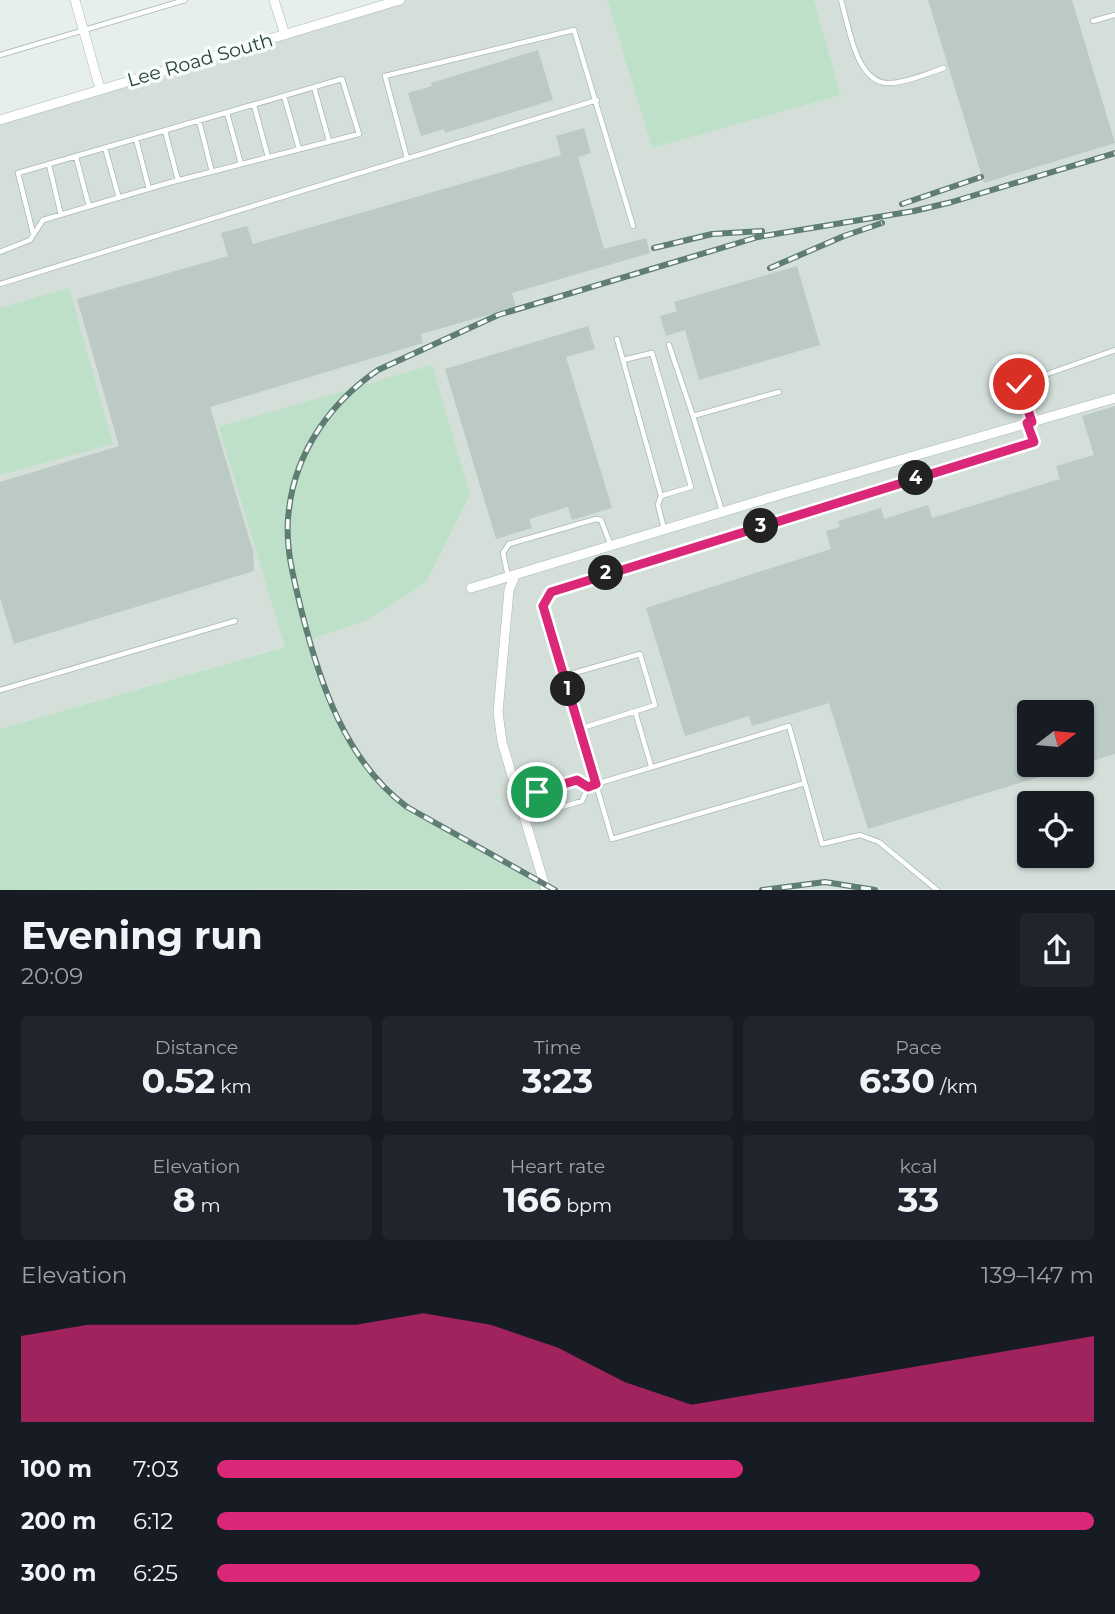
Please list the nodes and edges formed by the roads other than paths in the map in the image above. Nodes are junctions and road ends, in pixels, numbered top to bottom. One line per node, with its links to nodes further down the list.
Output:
1 (75, 0): 8 (street)
2 (185, 0): 8 (lane)
3 (274, 0): 9 (street)
4 (400, 0): 9 (street, Lee Road South)
5 (841, 0): 11 (lane)
6 (1115, 15): 7 (lane)
7 (1093, 21)
8 (83, 30): 10 (lane); 13 (street)
9 (285, 35): 13 (street, Lee Road South)
10 (0, 55)
11 (944, 68)
12 (314, 87): 14 (lane); 22 (lane); 22 (lane)
13 (100, 89): 18 (street, Lee Road South)
14 (284, 96): 16 (lane); 24 (lane)
15 (597, 100): 27 (lane); 27 (lane); 36 (lane)
16 (254, 105): 17 (lane); 26 (lane)
17 (227, 113): 19 (lane); 29 (lane)
18 (0, 120)
19 (198, 121): 20 (lane); 30 (lane)
20 (164, 131): 21 (lane); 31 (lane)
21 (136, 139): 23 (lane); 32 (lane)
22 (329, 141): 24 (lane)
23 (105, 148): 25 (lane); 33 (lane)
24 (299, 149): 26 (lane)
25 (76, 157): 28 (lane); 34 (lane)
26 (268, 158): 29 (lane)
27 (407, 158): 39 (lane)
28 (48, 164): 35 (lane); 37 (lane)
29 (241, 164): 30 (lane)
30 (212, 172): 31 (lane)
31 (178, 180): 32 (lane)
32 (149, 189): 33 (lane)
33 (119, 198): 34 (lane)
34 (89, 206): 35 (lane)
35 (61, 215): 37 (lane)
36 (633, 226)
37 (33, 233): 38 (lane)
38 (0, 251)
39 (0, 284)
40 (617, 339): 43 (lane)
41 (669, 345): 46 (lane)
42 (1115, 350): 47 (lane)
43 (623, 360): 48 (lane); 48 (lane)
44 (779, 392): 46 (lane)
45 (1115, 398): 47 (street)
46 (693, 416): 49 (lane)
47 (1030, 423): 49 (street); 55 (lane)
48 (661, 496): 50 (lane)
49 (722, 512): 50 (street)
50 (664, 530): 51 (street)
51 (611, 546): 52 (street); 52 (lane)
52 (512, 576): 53 (street); 64 (street)
53 (471, 588)
54 (235, 621): 56 (lane)
55 (564, 676): 57 (lane); 58 (lane)
56 (0, 690)
57 (635, 711): 58 (lane); 59 (lane)
58 (579, 729): 61 (lane)
59 (651, 766): 60 (lane); 61 (lane)
60 (805, 783): 61 (lane); 66 (lane)
61 (596, 784): 62 (lane)
62 (588, 787): 63 (lane); 63 (lane)
63 (533, 804): 64 (lane)
64 (521, 808): 65 (street)
65 (546, 890)
66 (937, 890)

